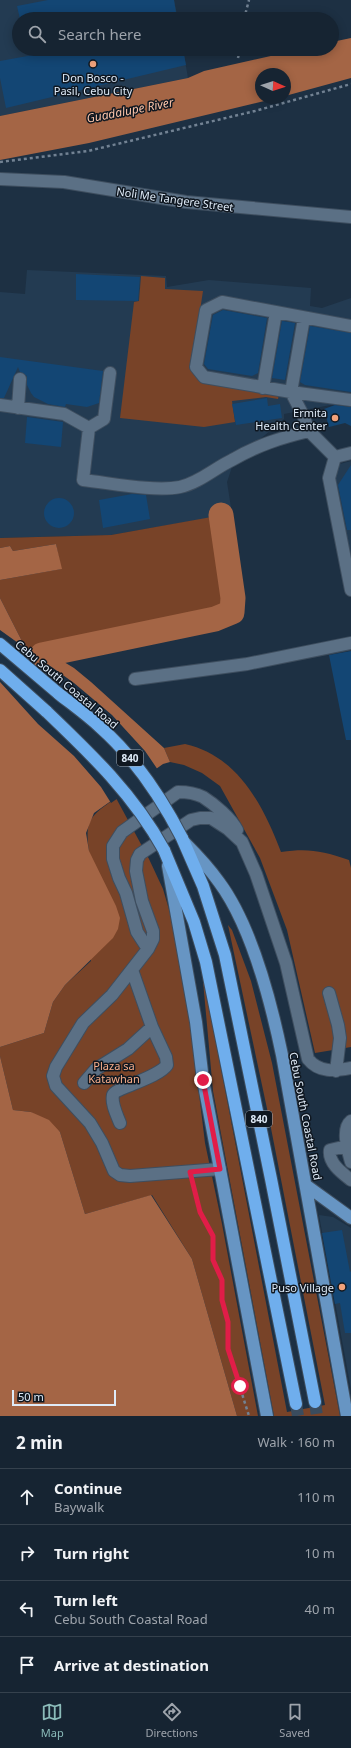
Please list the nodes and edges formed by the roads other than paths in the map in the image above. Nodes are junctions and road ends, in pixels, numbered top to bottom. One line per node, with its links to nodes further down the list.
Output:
1 (0, 179): 2 (street, Noli Me Tangere Street)
2 (351, 217)
3 (276, 312): 4 (street); 8 (street); 8 (street)
4 (304, 318): 5 (street); 9 (street)
5 (351, 326)
6 (110, 373): 13 (street)
7 (20, 379): 12 (street)
8 (263, 388): 9 (street)
9 (291, 392): 10 (street); 14 (street)
10 (351, 400)
11 (0, 405): 12 (street)
12 (18, 408): 13 (street)
13 (89, 428): 14 (street)
14 (309, 431): 16 (street)
15 (351, 453): 16 (street)
16 (335, 457): 17 (street)
17 (351, 590)
18 (351, 643): 21 (street)
19 (0, 644): 22 (highway, Cebu South Coastal Road / 840, bridge)
20 (0, 670): 24 (highway, 840, bridge)
21 (135, 678)
22 (183, 840): 38 (main road, Cebu South Coastal Road); 40 (highway, Cebu South Coastal Road / 840)
23 (242, 842): 25 (street); 25 (street); 30 (street)
24 (165, 852): 36 (main road); 41 (highway, 840)
25 (148, 949): 26 (street)
26 (132, 970): 28 (street); 36 (street)
27 (329, 993): 30 (street)
28 (152, 1027): 31 (street); 33 (street)
29 (351, 1068): 30 (street)
30 (336, 1071)
31 (84, 1083)
32 (351, 1121): 34 (street)
33 (120, 1122)
34 (347, 1146): 35 (street); 37 (street)
35 (351, 1162)
36 (220, 1169): 42 (main road)
37 (351, 1180)
38 (306, 1186): 39 (main road); 43 (main road, Cebu South Coastal Road)
39 (351, 1218)
40 (314, 1402)
41 (296, 1404)
42 (267, 1416)
43 (347, 1416)

